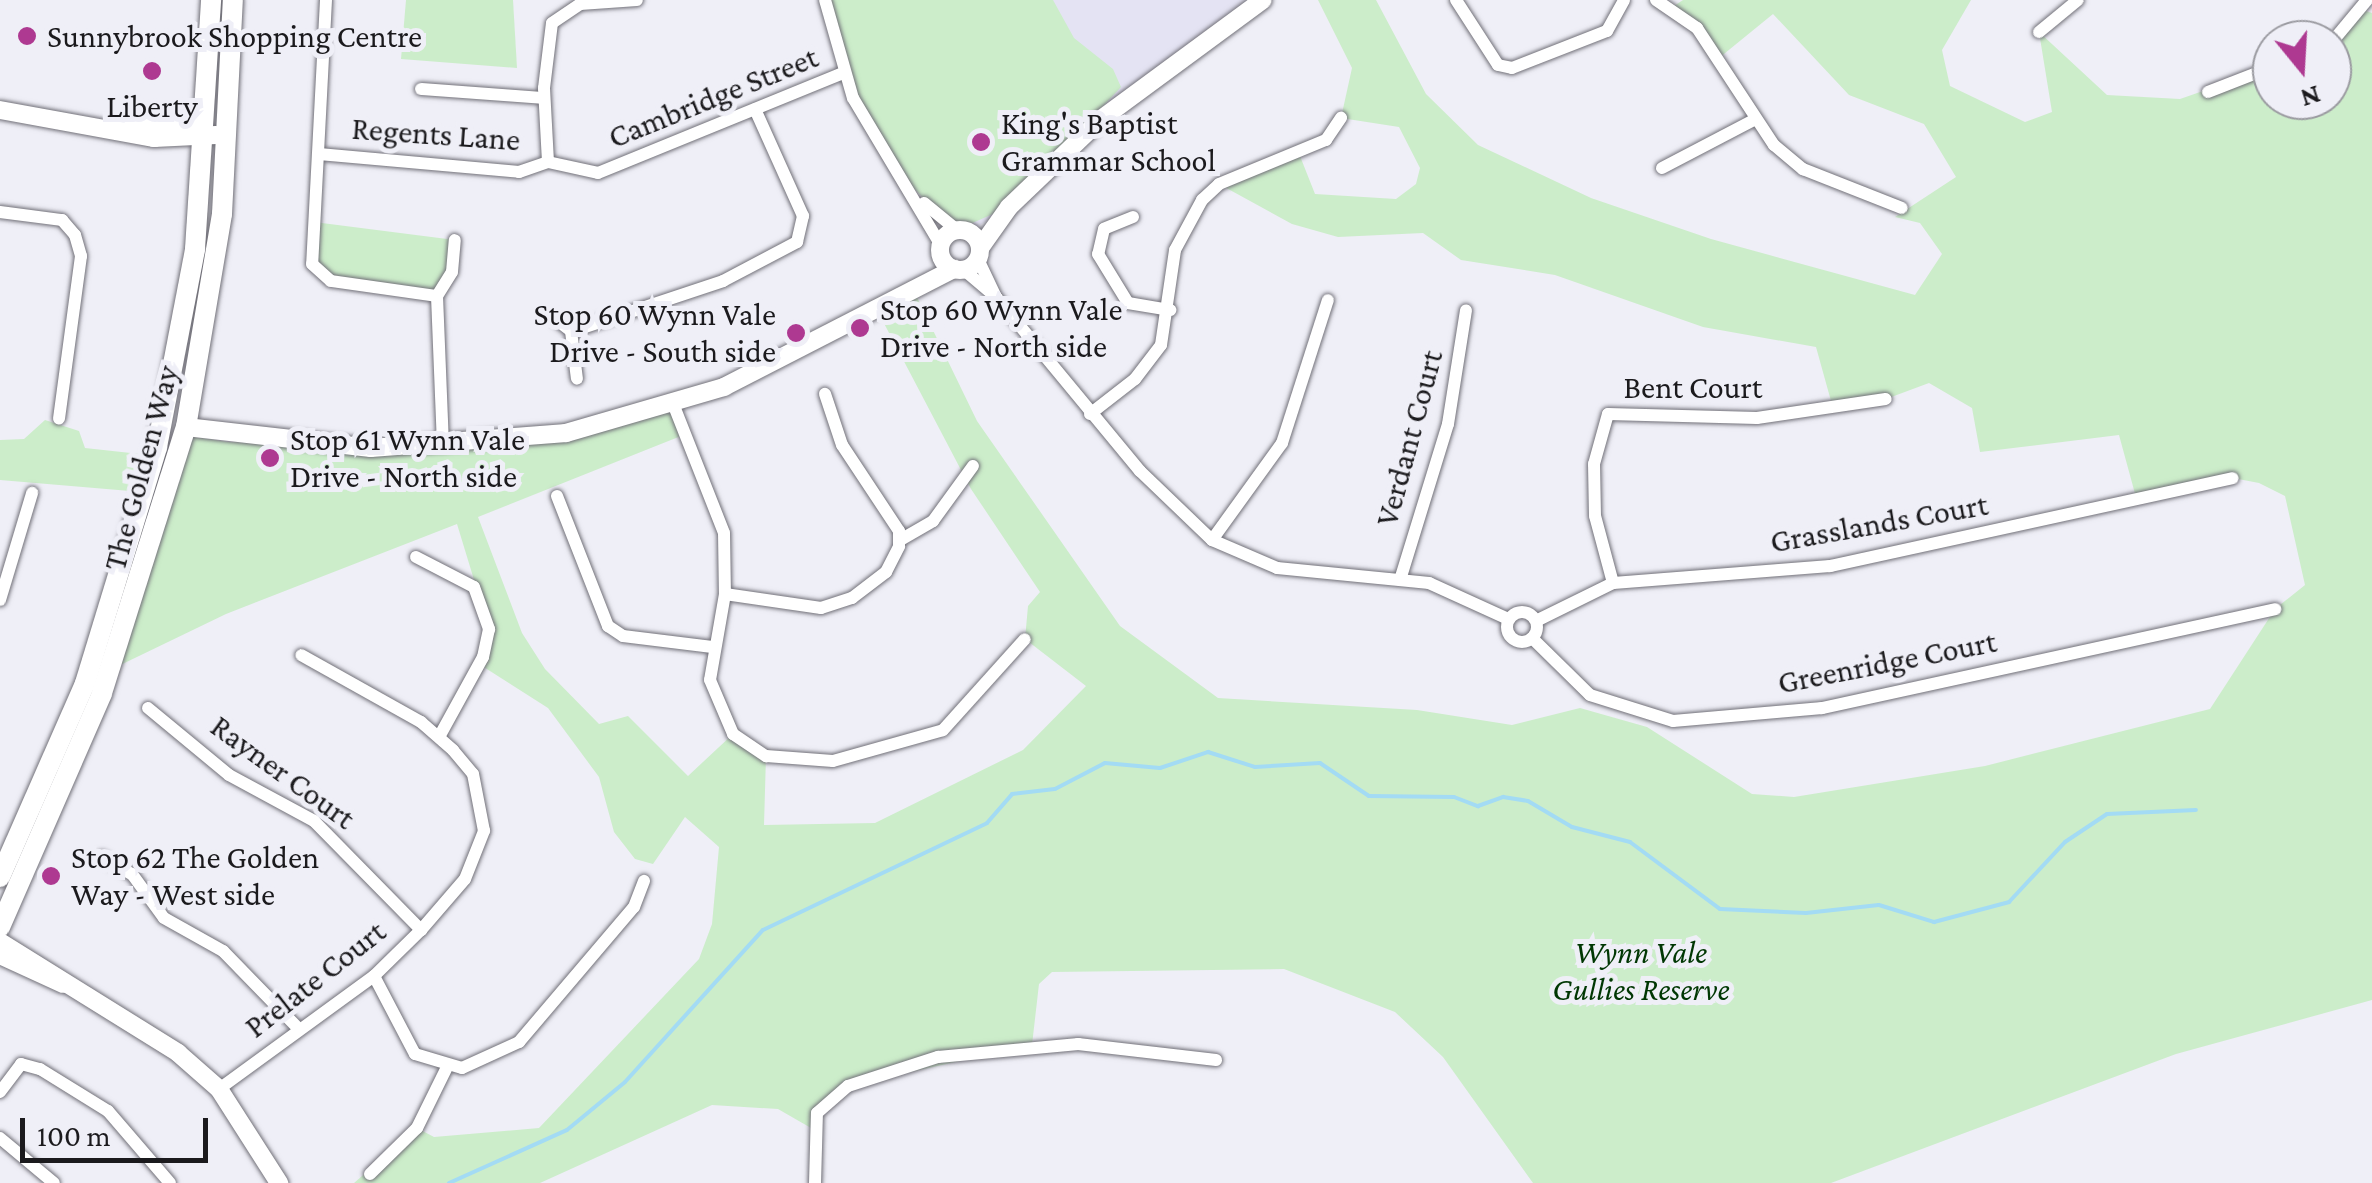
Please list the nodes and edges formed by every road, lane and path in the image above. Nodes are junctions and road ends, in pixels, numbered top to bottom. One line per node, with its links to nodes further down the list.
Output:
1 (211, 0): 21 (main road, The Golden Way)
2 (233, 0): 21 (main road, The Golden Way)
3 (326, 0): 22 (street)
4 (637, 0): 16 (street)
5 (825, 0): 12 (street)
6 (1264, 0): 26 (main road)
7 (1456, 0): 8 (street)
8 (1624, 0)
9 (1656, 0): 20 (street)
10 (2078, 0): 11 (street)
11 (2039, 32)
12 (843, 73): 17 (street, Cambridge Street); 25 (street)
13 (2252, 75): 15 (street)
14 (421, 89): 16 (street)
15 (2208, 92)
16 (543, 98): 23 (street)
17 (756, 109): 23 (street, Cambridge Street); 40 (street)
18 (0, 110): 21 (main road)
19 (1341, 118): 37 (street)
20 (1752, 121): 24 (street); 27 (street)
21 (216, 134): 44 (main road, The Golden Way); 48 (main road, The Golden Way)
22 (320, 154): 23 (street, Regents Lane); 35 (street)
23 (548, 162)
24 (1662, 168)
25 (914, 195): 30 (street); 32 (street)
26 (1009, 207): 30 (main road); 33 (main road)
27 (1902, 208)
28 (0, 212): 47 (street)
29 (1132, 218): 37 (street)
30 (961, 230): 32 (main road); 33 (main road)
31 (454, 240): 35 (street)
32 (940, 246): 33 (main road); 34 (main road)
33 (969, 261): 34 (main road); 46 (street)
34 (906, 290): 45 (main road)
35 (437, 296): 49 (street)
36 (1328, 300): 56 (street)
37 (1170, 310): 46 (street)
38 (1466, 310): 58 (street, Verdant Court)
39 (554, 318): 40 (street)
40 (571, 331): 41 (street)
41 (577, 379)
42 (825, 394): 55 (street)
43 (1886, 399): 59 (street, Bent Court)
44 (167, 401): 48 (main road); 50 (main road, The Golden Way)
45 (674, 406): 49 (main road); 60 (street)
46 (1090, 414): 56 (street)
47 (59, 419)
48 (186, 427): 49 (main road); 50 (main road); 74 (main road, The Golden Way)
49 (443, 446)
50 (157, 447): 72 (main road, The Golden Way)
51 (973, 466): 55 (street)
52 (2233, 478): 59 (street, Grasslands Court)
53 (32, 493): 61 (street)
54 (557, 496): 67 (street)
55 (902, 539): 60 (street)
56 (1212, 540): 58 (street)
57 (416, 557): 70 (street)
58 (1400, 580): 63 (street)
59 (1613, 583): 64 (street, Grasslands Court)
60 (726, 594): 67 (street)
61 (0, 600)
62 (2276, 609): 65 (street, Greenridge Court)
63 (1508, 619): 64 (street); 65 (street, Greenridge Court)
64 (1538, 620): 65 (street)
65 (1532, 638)
66 (1025, 639): 67 (street)
67 (712, 648)
68 (301, 654): 70 (street, Prelate Court)
69 (148, 708): 75 (street, Rayner Court)
70 (439, 738): 75 (street, Prelate Court)
71 (102, 857): 80 (street)
72 (0, 877)
73 (644, 881): 82 (street)
74 (0, 927)
75 (421, 930): 78 (street, Prelate Court)
76 (0, 942): 79 (main road)
77 (0, 955): 79 (main road)
78 (374, 976): 80 (street, Prelate Court); 82 (street)
79 (73, 987): 83 (main road)
80 (296, 1026): 83 (street, Prelate Court)
81 (1216, 1060): 90 (street)
82 (446, 1070): 86 (street)
83 (219, 1089): 89 (main road)
84 (0, 1092): 88 (street)
85 (0, 1138): 87 (street)
86 (370, 1174)
87 (54, 1183)
88 (170, 1183)
89 (279, 1183)
90 (815, 1183)

